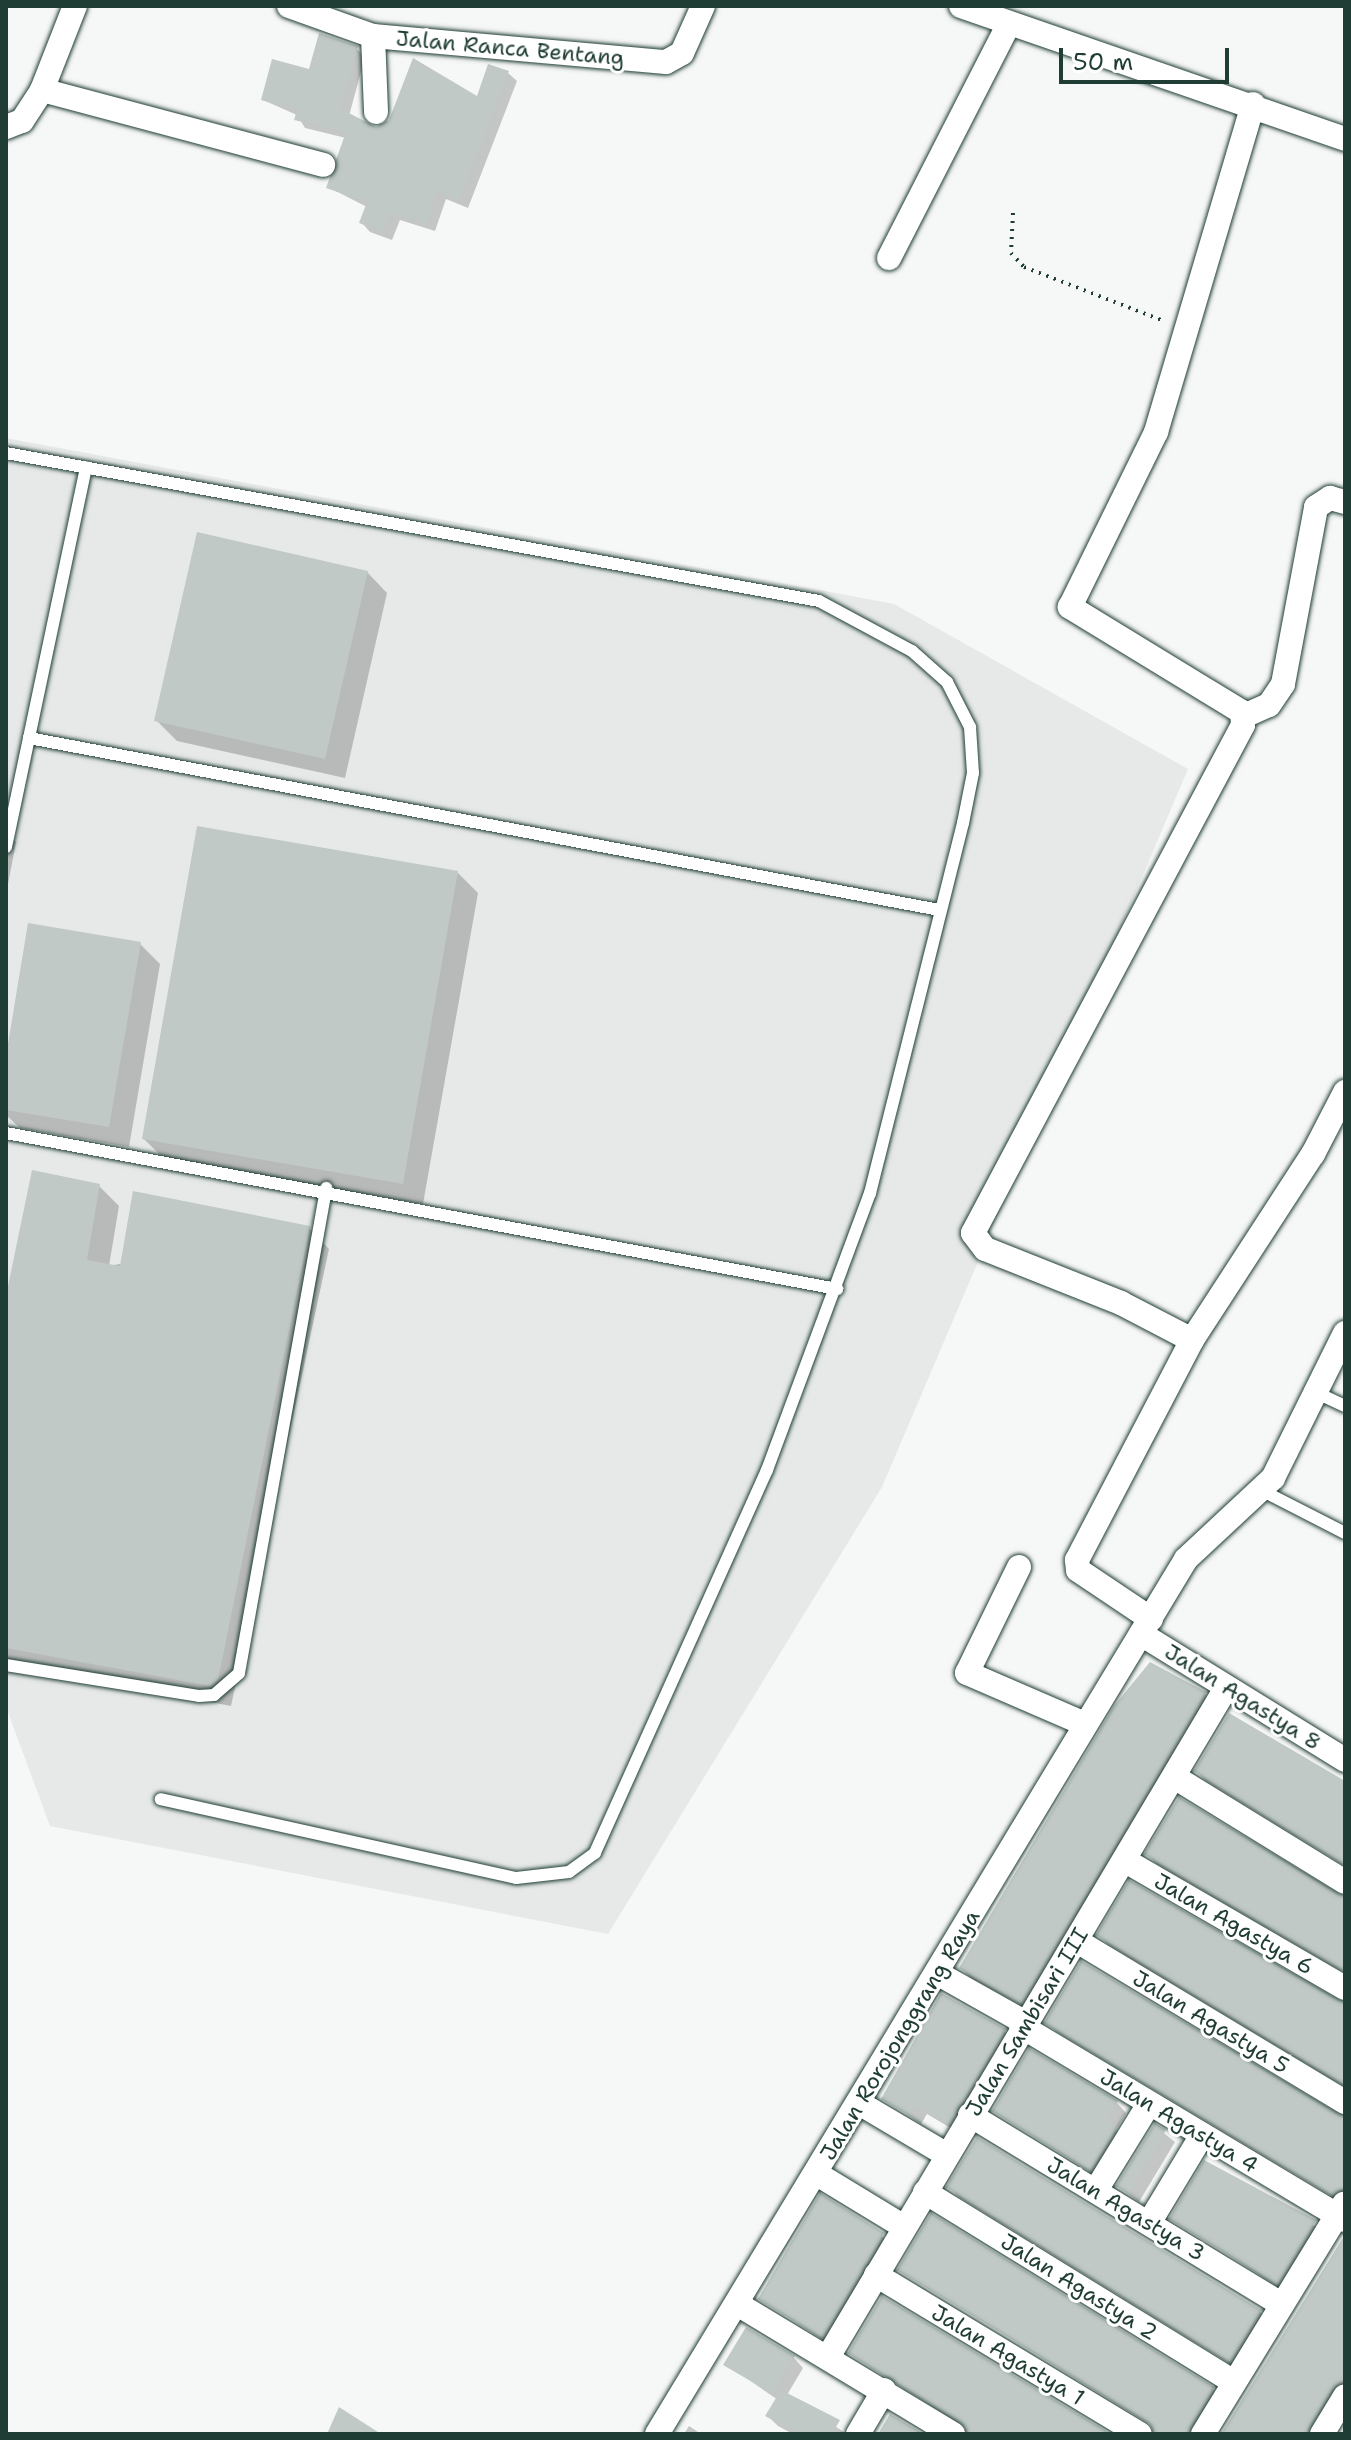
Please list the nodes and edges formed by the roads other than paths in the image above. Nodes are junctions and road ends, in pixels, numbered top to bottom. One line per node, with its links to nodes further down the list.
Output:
1 (75, 6): 7 (street)
2 (289, 6): 6 (street, Jalan Ranca Bentang)
3 (703, 6): 6 (street, Jalan Ranca Bentang)
4 (961, 6): 5 (street)
5 (1009, 24): 8 (street); 13 (street)
6 (373, 36): 9 (street)
7 (42, 90): 10 (street); 12 (street)
8 (1253, 104): 11 (street); 17 (street)
9 (376, 112)
10 (6, 127)
11 (1345, 139)
12 (323, 165)
13 (889, 258)
14 (6, 453): 15 (lane)
15 (86, 467): 18 (lane); 21 (lane)
16 (1345, 502): 17 (street)
17 (1244, 716): 27 (street)
18 (29, 738): 19 (lane); 21 (lane)
19 (10, 803): 20 (lane)
20 (6, 847)
21 (939, 910): 25 (lane)
22 (1345, 1092): 27 (street)
23 (6, 1133): 24 (lane)
24 (326, 1188): 25 (lane); 34 (lane)
25 (837, 1289): 39 (lane)
26 (1345, 1333): 28 (street, Jalan Rorojonggrang Raya)
27 (1192, 1340): 33 (street, Jalan Agastya 8)
28 (1315, 1392): 29 (lane); 30 (street, Jalan Rorojonggrang Raya)
29 (1345, 1406)
30 (1261, 1490): 31 (lane); 33 (street, Jalan Rorojonggrang Raya)
31 (1345, 1533)
32 (1019, 1567): 36 (street)
33 (1146, 1626): 35 (street, Jalan Agastya 8); 36 (street, Jalan Rorojonggrang Raya)
34 (6, 1665)
35 (1226, 1688): 37 (street, Jalan Agastya 8); 38 (street, Jalan Sambisari III)
36 (1085, 1724): 43 (street, Jalan Rorojonggrang Raya)
37 (1345, 1760)
38 (1176, 1778): 40 (street, Jalan Sambisari III); 41 (street)
39 (161, 1799)
40 (1124, 1860): 42 (street, Jalan Sambisari III); 44 (street, Jalan Agastya 6)
41 (1345, 1882)
42 (1077, 1941): 45 (street, Jalan Sambisari III); 46 (street, Jalan Agastya 5)
43 (937, 1973): 45 (street, Jalan Agastya 4); 47 (street, Jalan Rorojonggrang Raya)
44 (1345, 1988)
45 (1022, 2024): 48 (street, Jalan Agastya 4); 49 (street, Jalan Sambisari III)
46 (1345, 2102)
47 (859, 2103): 51 (street); 52 (street, Jalan Rorojonggrang Raya)
48 (1149, 2104): 50 (street, Jalan Agastya 4); 53 (street)
49 (970, 2115): 51 (street, Jalan Sambisari III); 53 (street, Jalan Agastya 3)
50 (1202, 2135): 55 (street, Jalan Agastya 4); 56 (street)
51 (947, 2155): 54 (street, Jalan Sambisari III)
52 (817, 2174): 57 (street); 59 (street, Jalan Rorojonggrang Raya)
53 (1096, 2190): 56 (street, Jalan Agastya 3)
54 (925, 2192): 57 (street, Jalan Sambisari III); 62 (street, Jalan Agastya 2)
55 (1342, 2212): 60 (street)
56 (1149, 2223): 60 (street, Jalan Agastya 3)
57 (904, 2227): 58 (street, Jalan Sambisari III)
58 (876, 2275): 61 (street, Jalan Sambisari III); 68 (street, Jalan Agastya 1)
59 (739, 2305): 61 (street); 65 (street, Jalan Rorojonggrang Raya)
60 (1282, 2305): 62 (street)
61 (828, 2357): 63 (street)
62 (1234, 2382): 69 (street)
63 (884, 2390): 66 (street); 67 (street)
64 (1345, 2396): 70 (street)
65 (657, 2434)
66 (858, 2434)
67 (953, 2434)
68 (1140, 2434)
69 (1203, 2434)
70 (1322, 2434)

